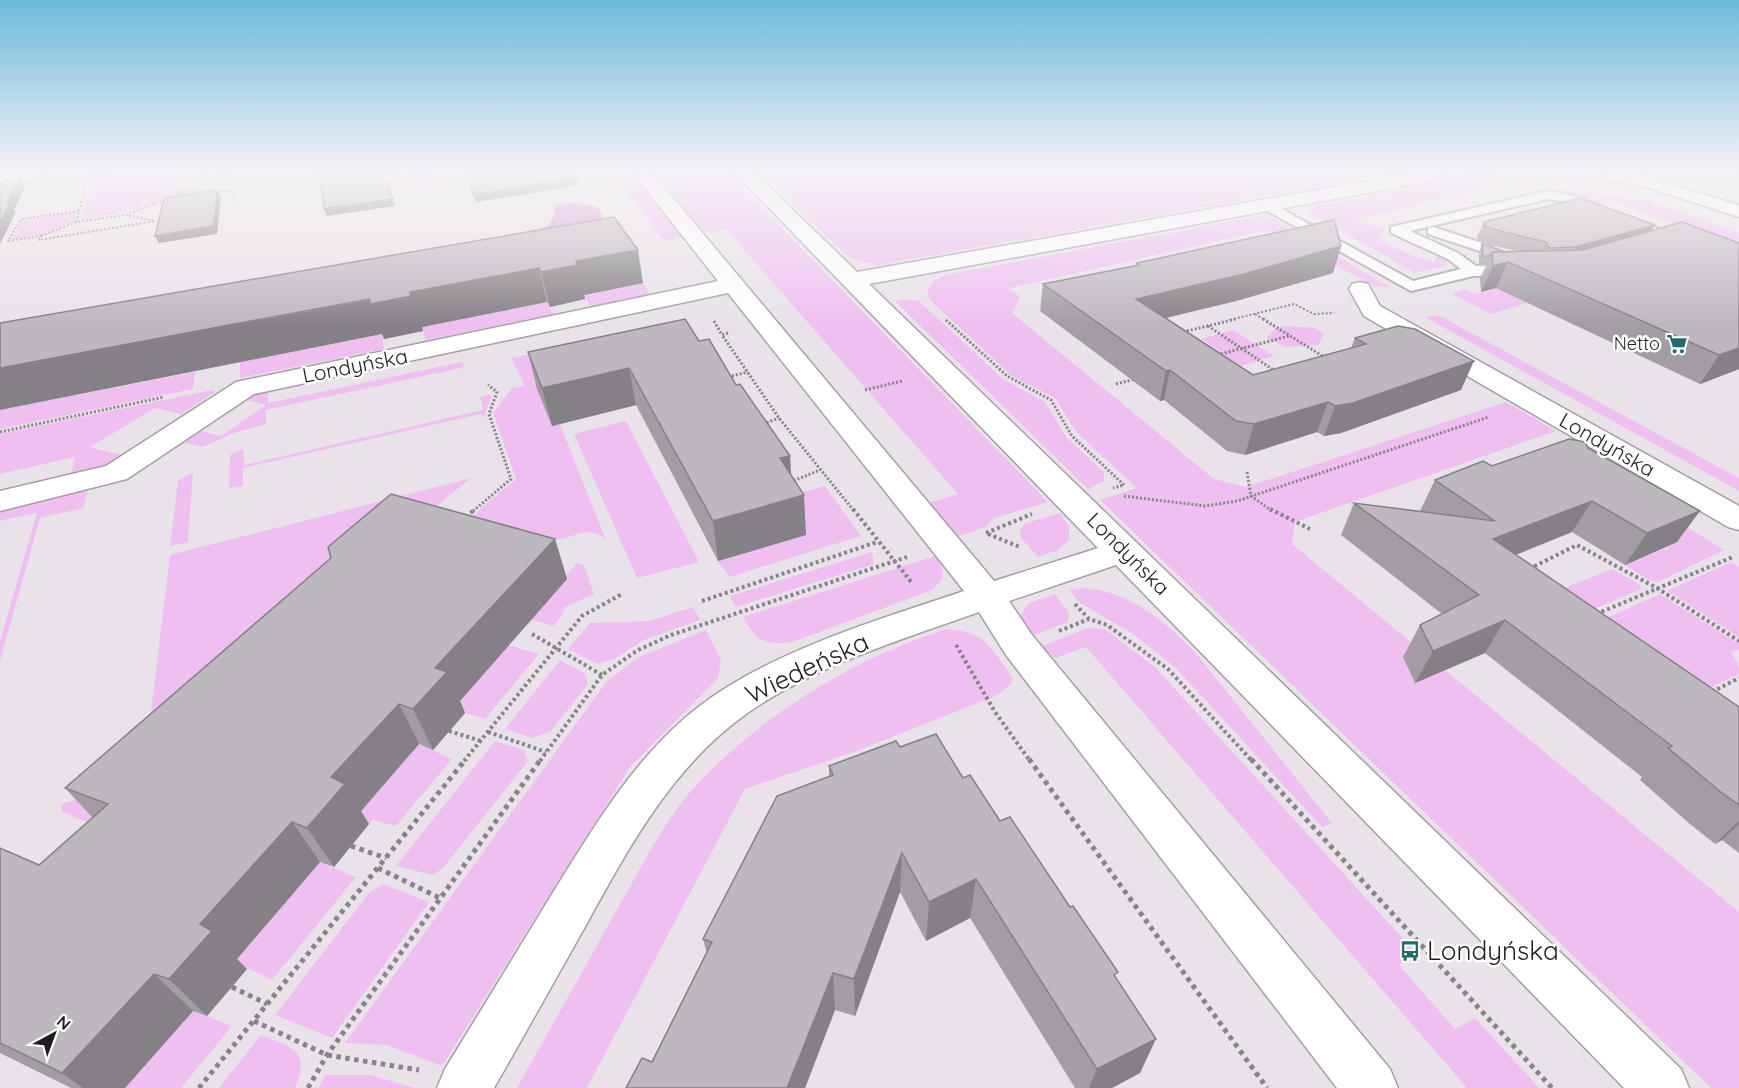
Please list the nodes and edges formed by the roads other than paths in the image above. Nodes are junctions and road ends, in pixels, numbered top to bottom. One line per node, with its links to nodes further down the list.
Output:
1 (684, 225): 13 (street)
2 (796, 225): 12 (street, Londyńska)
3 (1150, 225): 12 (street)
4 (1300, 225): 11 (lane)
5 (1416, 225): 11 (lane)
6 (1433, 225): 11 (lane)
7 (1639, 225): 8 (lane)
8 (1651, 229): 9 (lane); 10 (lane)
9 (1634, 241)
10 (1649, 247)
11 (1473, 271)
12 (852, 280): 17 (street, Londyńska)
13 (733, 285): 15 (street, Londyńska); 18 (street)
14 (1366, 300): 16 (street, Londyńska)
15 (0, 501)
16 (1739, 520)
17 (1124, 551): 18 (street, Wiedeńska); 21 (street, Londyńska)
18 (987, 596): 19 (street, Wiedeńska); 20 (street)
19 (448, 1080)
20 (1371, 1088)
21 (1662, 1088)

